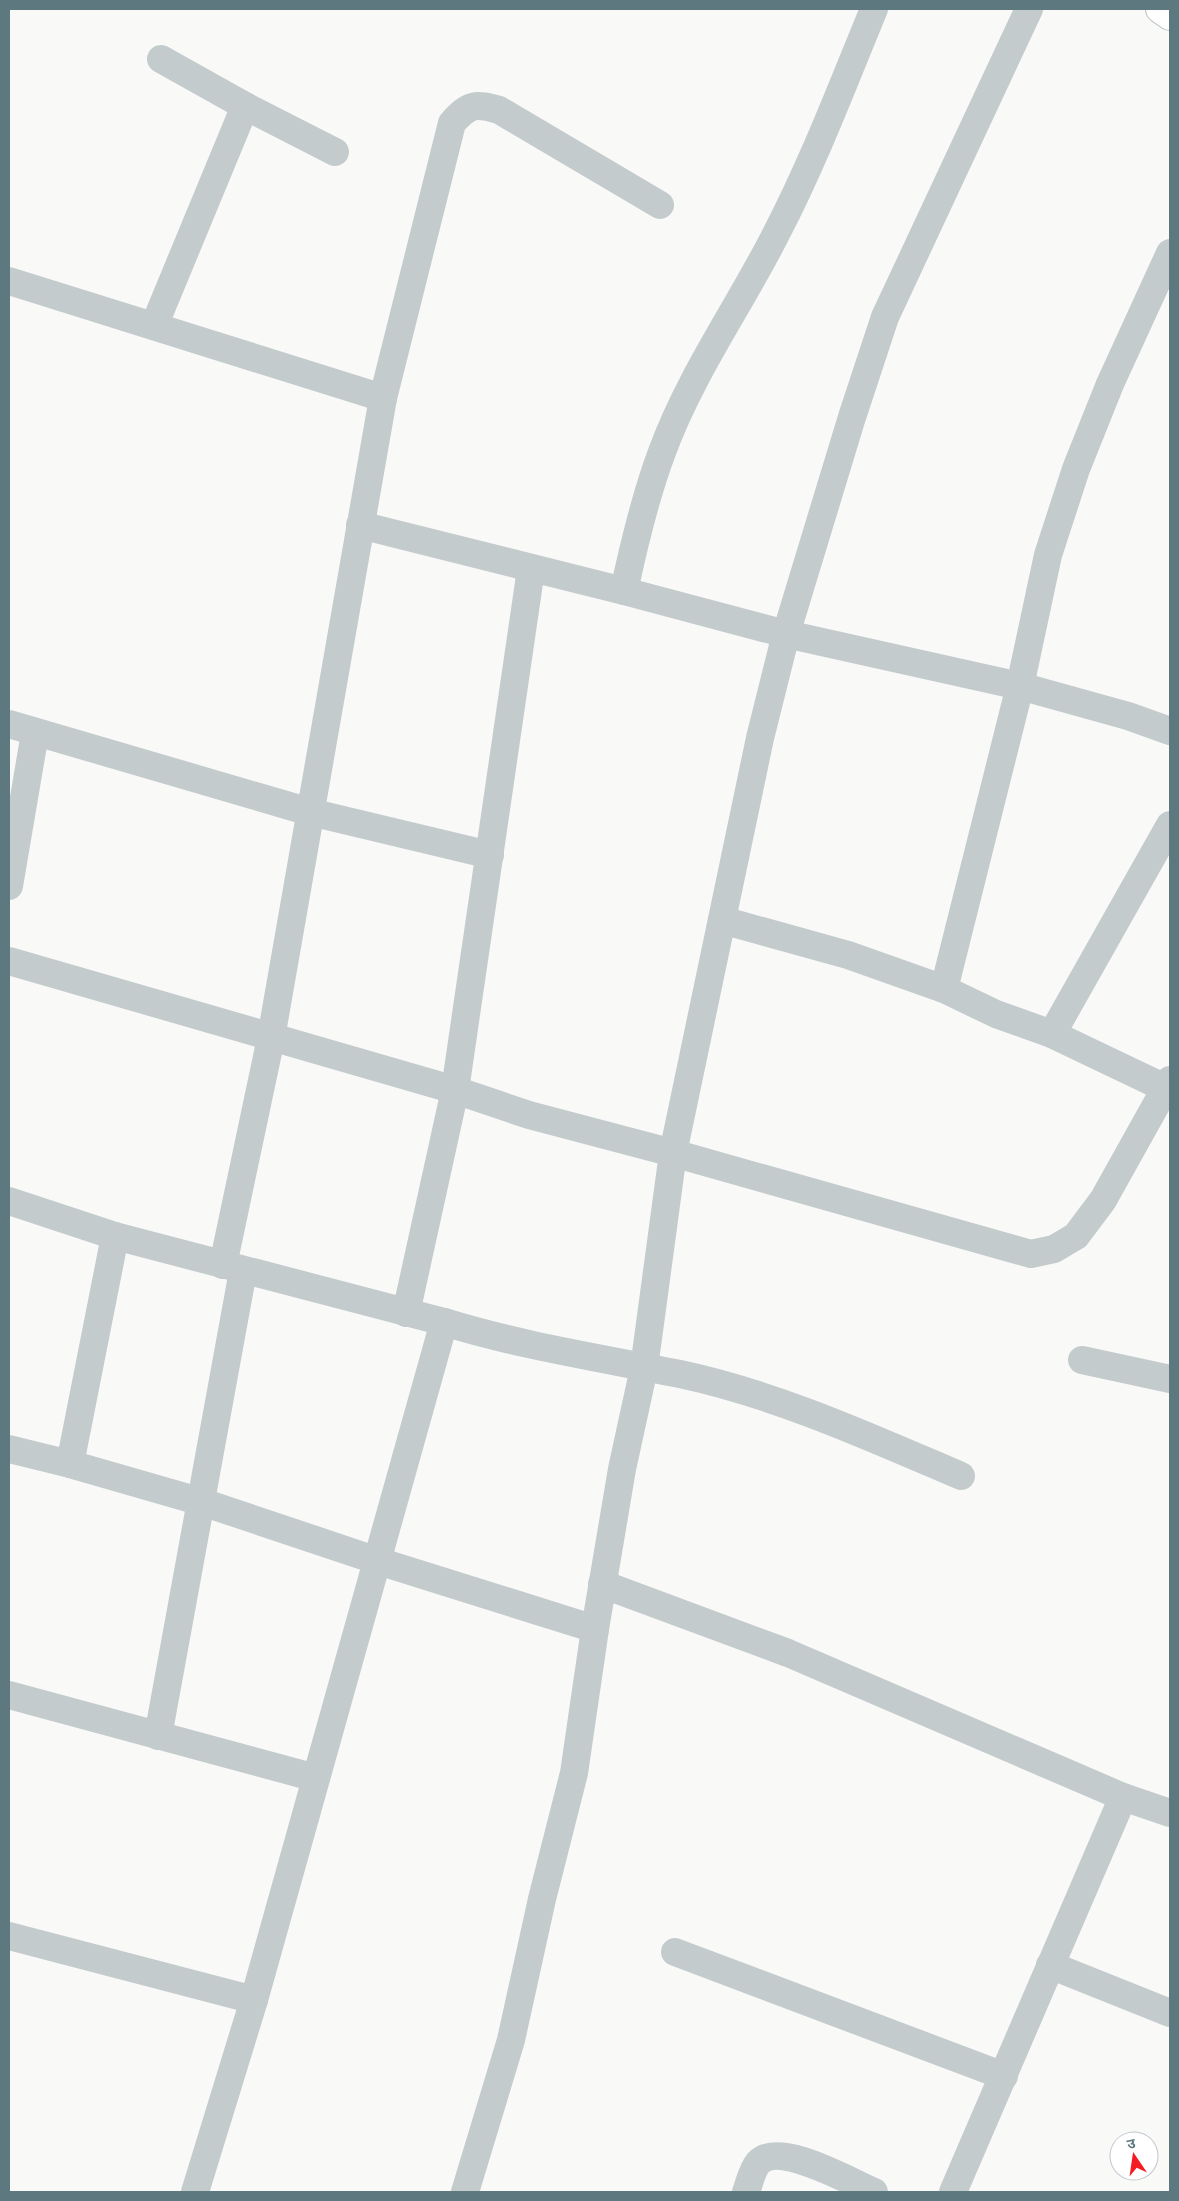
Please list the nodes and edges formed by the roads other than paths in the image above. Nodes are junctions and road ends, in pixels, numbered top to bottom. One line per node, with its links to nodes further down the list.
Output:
1 (874, 9): 15 (street)
2 (1029, 9): 16 (street)
3 (1160, 9): 4 (main road)
4 (1170, 16)
5 (161, 59): 6 (street)
6 (245, 106): 7 (street); 11 (street)
7 (334, 152)
8 (660, 205): 12 (street)
9 (1170, 253): 17 (street)
10 (9, 281): 11 (street)
11 (154, 326): 12 (street)
12 (384, 398): 13 (street)
13 (360, 525): 14 (street); 21 (street)
14 (531, 569): 15 (street); 23 (street)
15 (624, 591): 16 (street)
16 (786, 634): 17 (street); 25 (street)
17 (1020, 686): 19 (street); 27 (street)
18 (9, 724): 20 (street)
19 (1170, 731)
20 (36, 733): 21 (street); 24 (street)
21 (310, 812): 23 (street); 29 (street)
22 (1170, 825): 28 (street)
23 (490, 855): 31 (street)
24 (9, 886)
25 (722, 920): 27 (street); 32 (street)
26 (9, 961): 29 (street)
27 (944, 989): 28 (street)
28 (1052, 1034): 30 (street)
29 (271, 1038): 31 (street); 35 (street)
30 (1168, 1084): 32 (street)
31 (454, 1090): 32 (street); 36 (street)
32 (673, 1153): 39 (street)
33 (9, 1201): 34 (street)
34 (115, 1236): 35 (street); 42 (street)
35 (233, 1268): 36 (street); 44 (street)
36 (406, 1313): 37 (street)
37 (444, 1322): 39 (street); 45 (street)
38 (1082, 1360): 40 (street)
39 (644, 1368): 43 (street); 46 (street)
40 (1170, 1379)
41 (9, 1449): 42 (street)
42 (70, 1464): 44 (street)
43 (961, 1476)
44 (202, 1502): 45 (street); 49 (street)
45 (378, 1561): 47 (street); 50 (street)
46 (602, 1584): 47 (street); 51 (street)
47 (594, 1629): 60 (street)
48 (9, 1696): 49 (street)
49 (158, 1736): 50 (street)
50 (316, 1778): 56 (street)
51 (1122, 1797): 52 (street); 55 (street)
52 (1170, 1813)
53 (9, 1936): 56 (street)
54 (675, 1952): 58 (street)
55 (1050, 1965): 57 (street); 58 (street)
56 (254, 2000): 59 (street)
57 (1170, 2013)
58 (1004, 2076): 63 (street)
59 (195, 2192)
60 (465, 2192)
61 (746, 2192): 62 (street)
62 (874, 2192)
63 (953, 2192)

